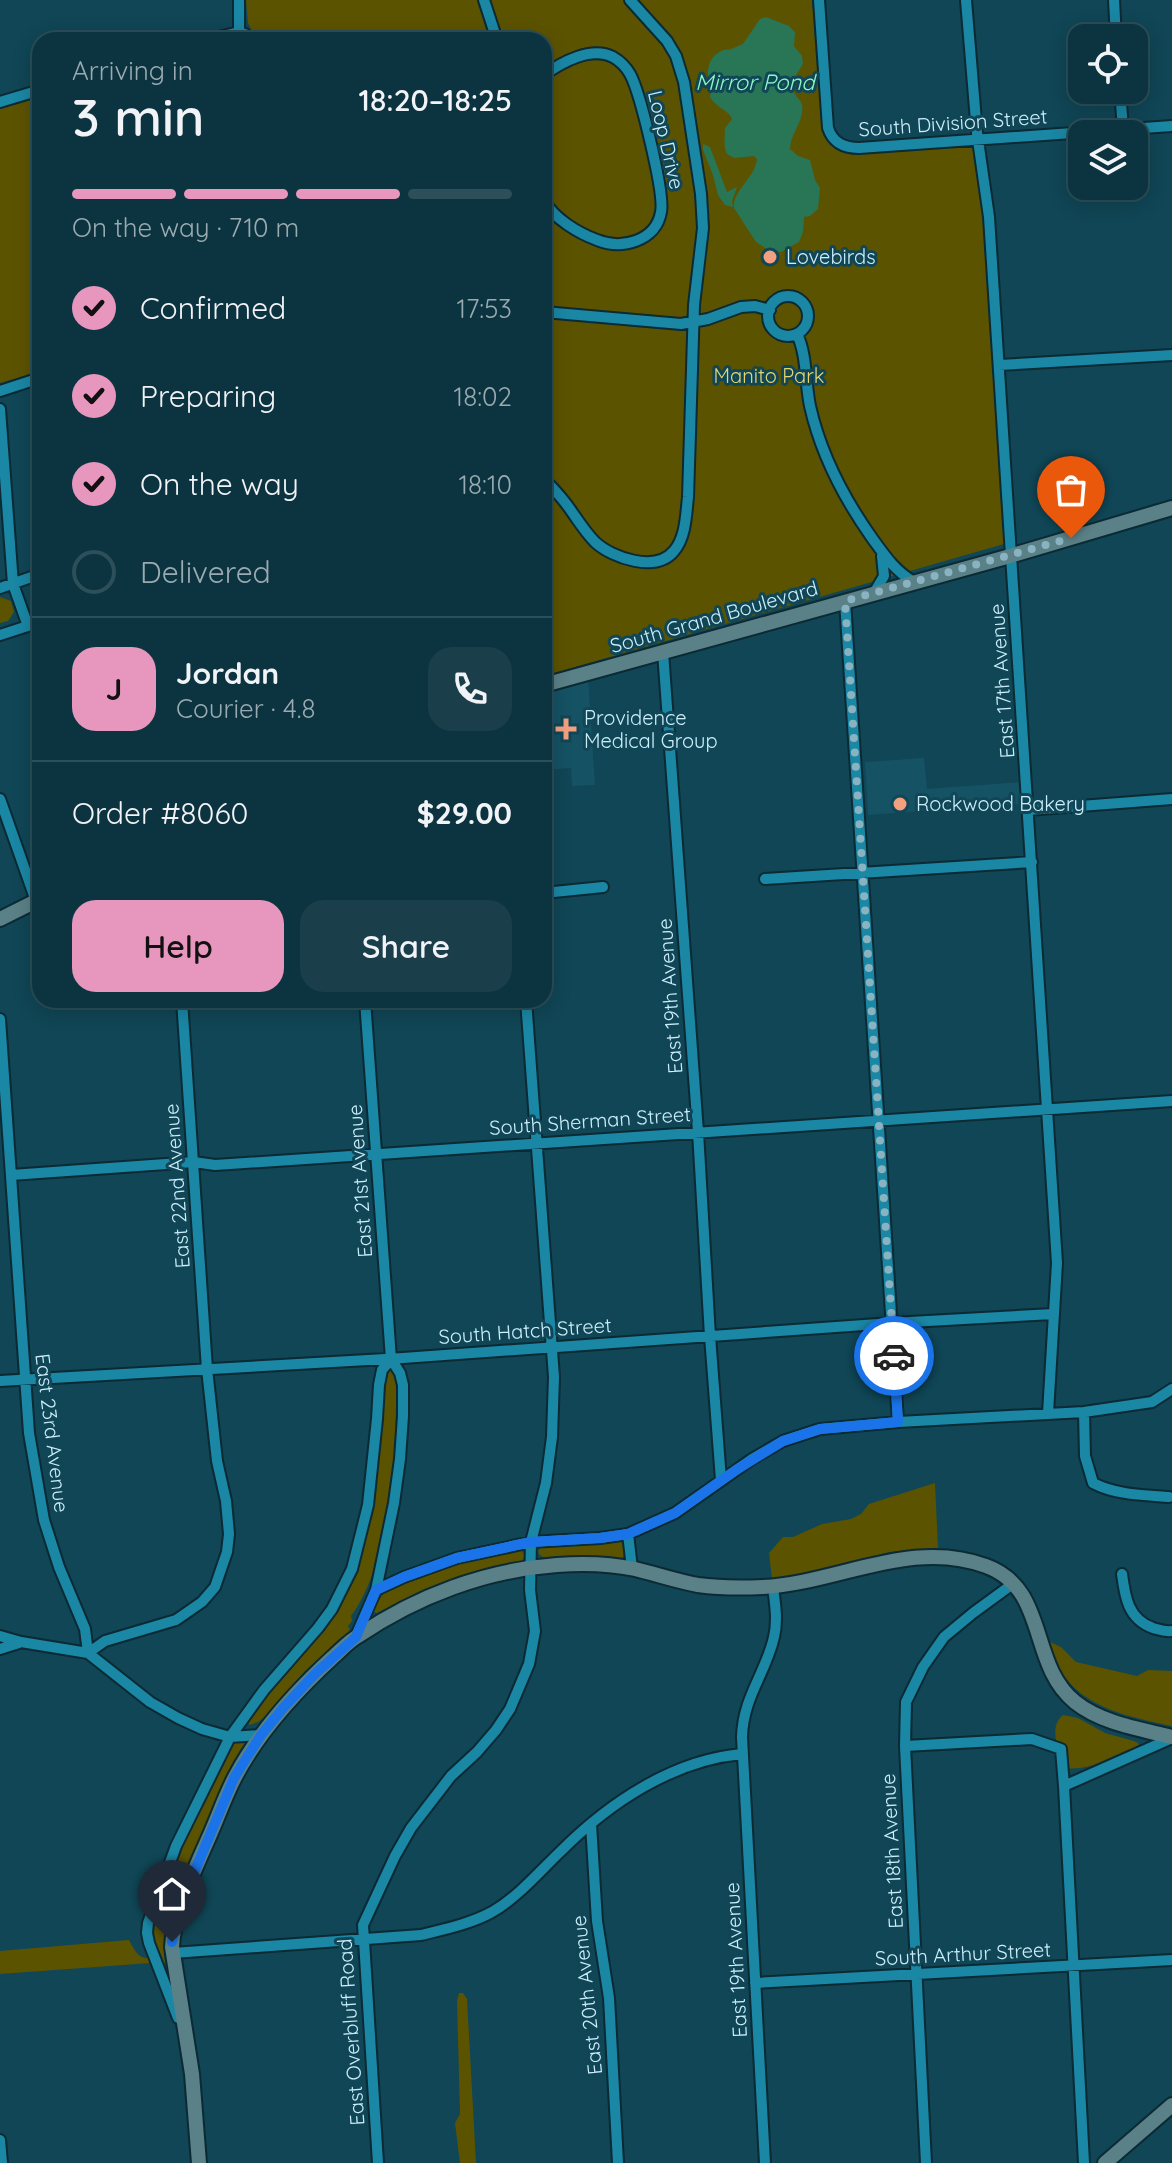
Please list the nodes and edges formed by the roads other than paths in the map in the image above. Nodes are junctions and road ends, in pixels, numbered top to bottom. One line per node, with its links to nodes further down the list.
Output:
1 (239, 0): 8 (street)
2 (484, 0): 9 (street)
3 (630, 0): 20 (street)
4 (819, 0): 16 (street, South Division Street)
5 (966, 0): 16 (street, East 17th Avenue)
6 (1114, 0): 7 (street)
7 (1115, 24)
8 (239, 32)
9 (494, 32)
10 (552, 70): 17 (street, Loop Drive)
11 (32, 92): 12 (street)
12 (0, 102)
13 (1172, 126): 14 (street, South Division Street)
14 (1148, 127)
15 (1068, 133): 16 (street, South Division Street)
16 (977, 140): 23 (street, East 17th Avenue)
17 (552, 210)
18 (770, 310): 20 (street); 21 (street); 21 (street)
19 (552, 313): 20 (street)
20 (694, 322): 27 (street)
21 (797, 334): 29 (street)
22 (1172, 355): 23 (street)
23 (999, 365): 30 (street, East 17th Avenue)
24 (32, 381): 25 (street)
25 (0, 391)
26 (0, 409): 33 (street)
27 (552, 488)
28 (1172, 508): 30 (street, South Grand Boulevard)
29 (881, 550): 32 (street); 35 (street)
30 (1012, 555): 32 (street, South Grand Boulevard); 44 (street, East 17th Avenue)
31 (32, 577): 33 (street)
32 (914, 582): 35 (street, South Grand Boulevard)
33 (13, 584): 34 (street); 38 (street)
34 (0, 588)
35 (874, 594): 36 (street, South Grand Boulevard)
36 (845, 601): 40 (street, South Grand Boulevard); 46 (street)
37 (32, 625): 38 (street)
38 (28, 626): 39 (street)
39 (0, 635)
40 (663, 652): 41 (street, South Grand Boulevard); 60 (street, East 19th Avenue)
41 (552, 683)
42 (0, 799): 48 (street)
43 (1172, 799): 44 (street)
44 (1028, 810): 45 (street, East 17th Avenue)
45 (1032, 862): 46 (street); 58 (street, East 17th Avenue)
46 (864, 873): 47 (street); 59 (street)
47 (765, 879)
48 (32, 884)
49 (603, 887): 50 (street)
50 (552, 892)
51 (32, 903): 52 (street)
52 (0, 919)
53 (183, 1008): 63 (street, East 22nd Avenue)
54 (366, 1008): 62 (street, East 21st Avenue)
55 (527, 1008): 61 (street)
56 (0, 1019): 64 (street, East 23rd Avenue)
57 (1172, 1101): 58 (street, South Sherman Street)
58 (1047, 1108): 59 (street, South Sherman Street); 65 (street, East 17th Avenue)
59 (879, 1120): 60 (street, South Sherman Street); 66 (street)
60 (698, 1132): 61 (street, South Sherman Street); 67 (street, East 19th Avenue)
61 (537, 1142): 62 (street, South Sherman Street); 68 (street)
62 (376, 1153): 63 (street, South Sherman Street); 69 (street, East 21st Avenue)
63 (194, 1162): 64 (street, South Sherman Street); 70 (street, East 22nd Avenue)
64 (11, 1175): 71 (street, East 23rd Avenue)
65 (1053, 1314): 66 (street, South Hatch Street); 75 (street, East 17th Avenue)
66 (892, 1323): 67 (street, South Hatch Street); 76 (street)
67 (710, 1336): 68 (street, South Hatch Street); 77 (street, East 19th Avenue)
68 (551, 1347): 69 (street, South Hatch Street); 80 (street)
69 (391, 1359): 70 (street, South Hatch Street); 86 (street); 94 (street)
70 (207, 1369): 71 (street, South Hatch Street); 92 (street, East 22nd Avenue)
71 (25, 1380): 72 (street, South Hatch Street); 92 (street, East 23rd Avenue)
72 (0, 1381)
73 (1172, 1389): 74 (street)
74 (1084, 1412): 75 (street); 78 (street)
75 (1048, 1413): 76 (street)
76 (898, 1422): 77 (street)
77 (721, 1480): 79 (street)
78 (1169, 1497)
79 (628, 1534): 80 (street); 82 (street)
80 (531, 1542): 81 (street); 86 (street)
81 (530, 1568): 82 (street); 89 (street); 100 (street, East Overbluff Road)
82 (632, 1568): 85 (street)
83 (1122, 1574): 87 (street)
84 (1014, 1583): 85 (street); 95 (street); 96 (street, East 18th Avenue)
85 (773, 1587): 97 (street, East 19th Avenue)
86 (376, 1590): 89 (street)
87 (1172, 1631)
88 (0, 1636): 90 (street)
89 (356, 1637): 93 (street)
90 (21, 1642): 91 (street); 92 (street)
91 (0, 1649)
92 (88, 1653): 94 (street)
93 (261, 1735): 94 (street); 101 (street)
94 (230, 1737): 106 (street)
95 (1172, 1737): 98 (street)
96 (905, 1746): 98 (street); 104 (street, East 18th Avenue)
97 (742, 1754): 99 (street); 105 (street, East 19th Avenue)
98 (1064, 1786): 103 (street)
99 (591, 1824): 100 (street); 112 (street, East 20th Avenue)
100 (362, 1939): 101 (street); 111 (street, East Overbluff Road)
101 (173, 1953): 106 (street)
102 (1172, 1960): 103 (street, South Arthur Street)
103 (1074, 1966): 104 (street, South Arthur Street); 115 (street)
104 (916, 1974): 105 (street, South Arthur Street); 114 (street, East 18th Avenue)
105 (755, 1983): 113 (street, East 19th Avenue)
106 (186, 2036): 110 (street)
107 (1172, 2105): 116 (street)
108 (0, 2140): 109 (street)
109 (2, 2163)
110 (199, 2163)
111 (378, 2163)
112 (618, 2163)
113 (765, 2163)
114 (926, 2163)
115 (1084, 2163)
116 (1105, 2163)

